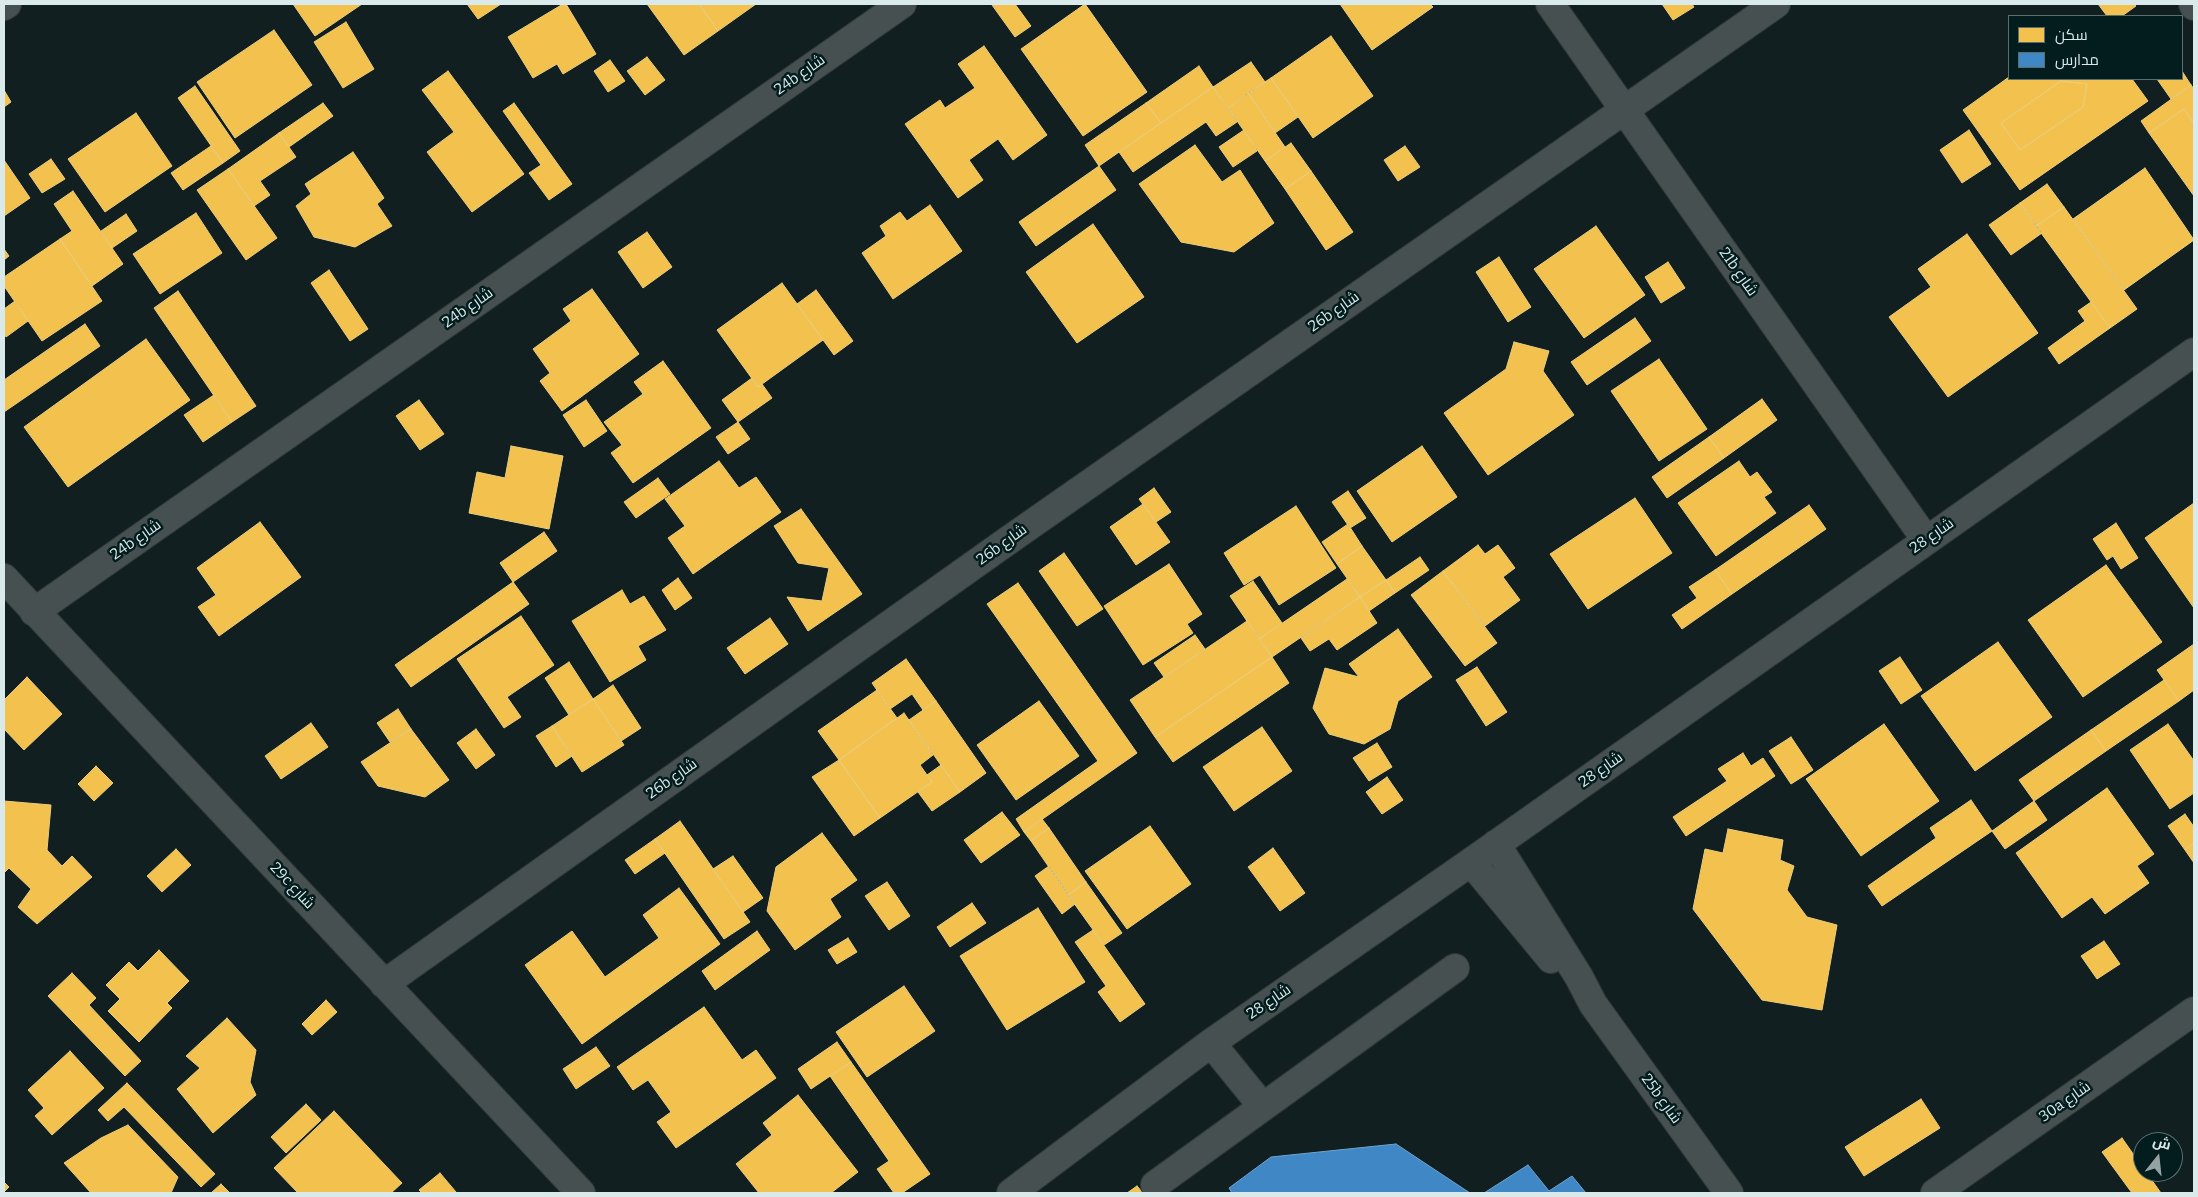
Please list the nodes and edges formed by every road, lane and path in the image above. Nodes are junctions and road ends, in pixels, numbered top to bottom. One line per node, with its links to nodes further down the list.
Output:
1 (902, 4): 8 (street, 24b شارع)
2 (1550, 4): 4 (street, 21b شارع)
3 (1776, 4): 4 (street, 26b شارع)
4 (1623, 110): 6 (street, 21b شارع); 12 (street, 26b شارع)
5 (2194, 352): 6 (street, شارع 28)
6 (1926, 540): 9 (street, شارع 28)
7 (4, 578): 8 (street, 29c شارع)
8 (34, 612): 12 (street, 29c شارع)
9 (1496, 844): 10 (street, شارع 28); 13 (street, 25b شارع)
10 (1471, 862): 13 (street, 25b شارع); 15 (street, شارع 28)
11 (1454, 968): 16 (street)
12 (384, 984): 19 (street, 29c شارع)
13 (1593, 1004): 18 (street, 25b شارع)
14 (2194, 1011): 21 (street, 30a شارع)
15 (1210, 1042): 16 (street); 20 (street, شارع 28)
16 (1263, 1107): 17 (street)
17 (1155, 1185)
18 (1718, 1189)
19 (581, 1193)
20 (1012, 1193)
21 (1935, 1193)

